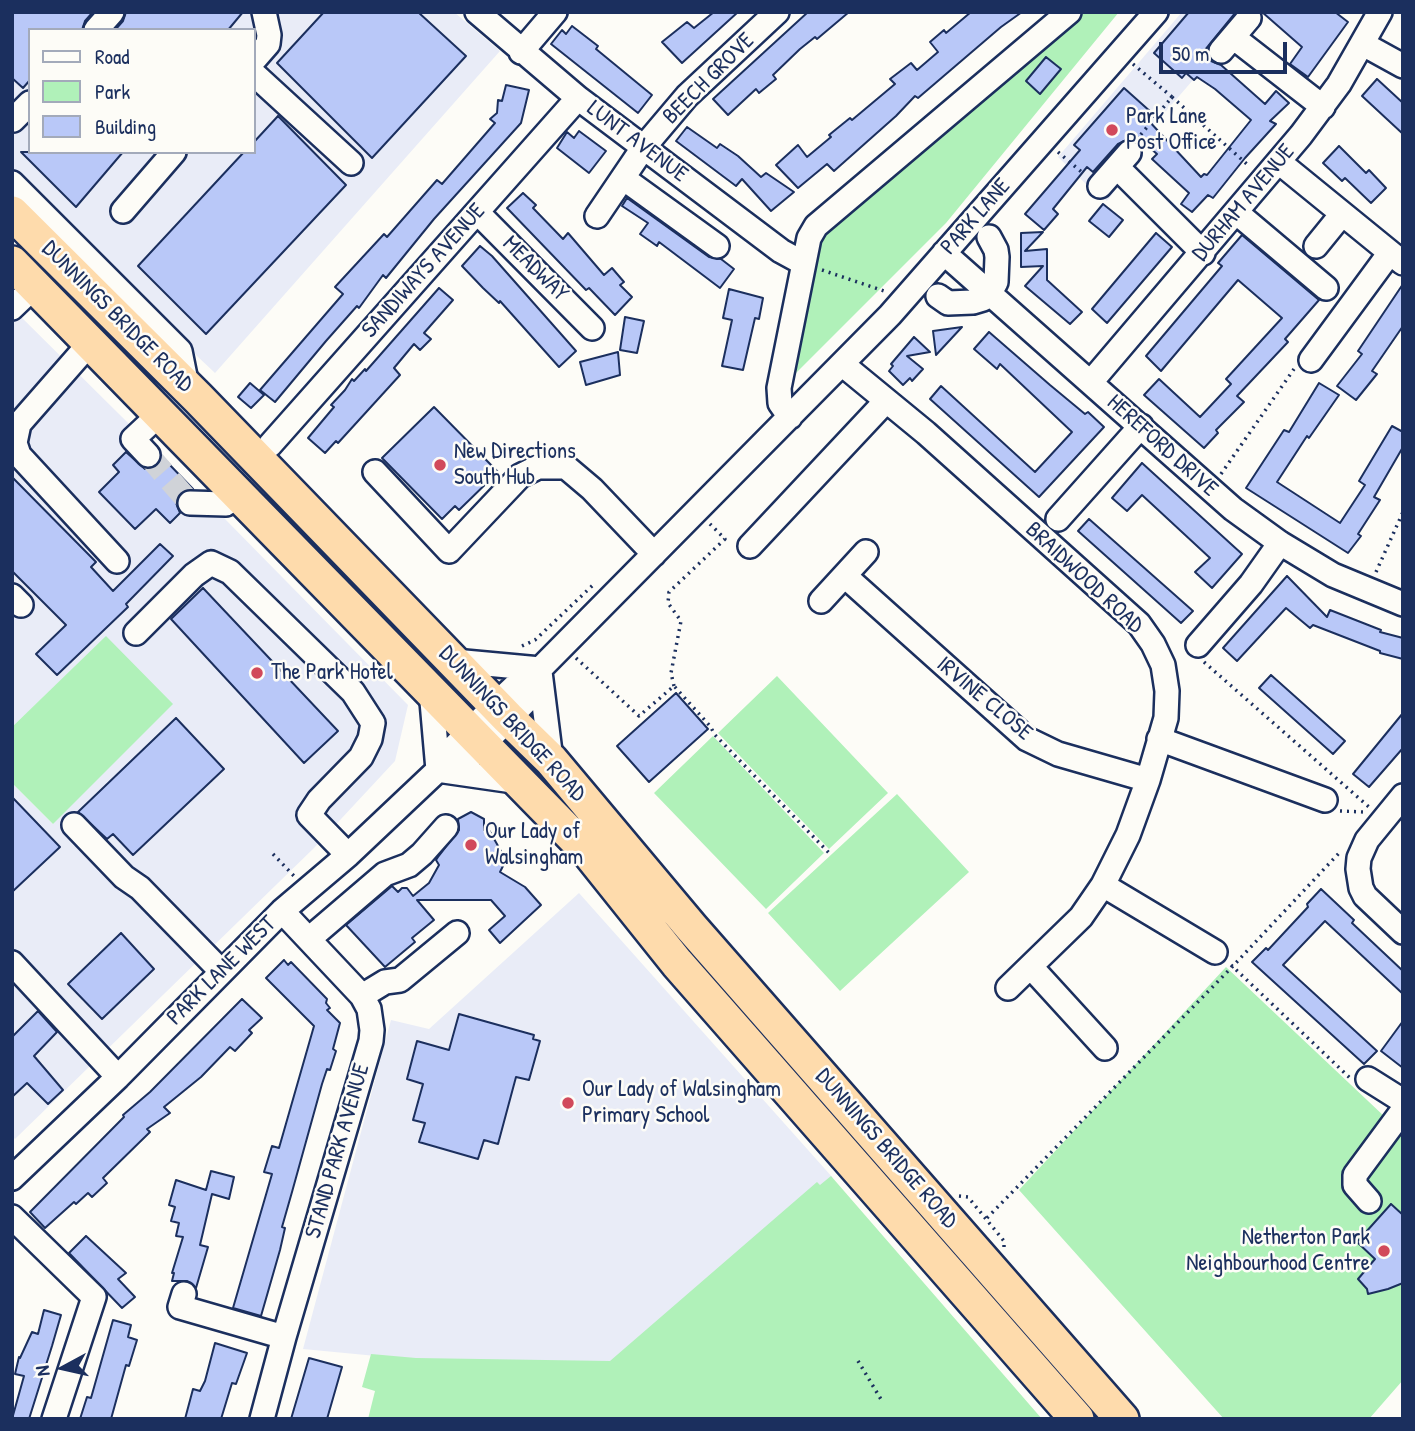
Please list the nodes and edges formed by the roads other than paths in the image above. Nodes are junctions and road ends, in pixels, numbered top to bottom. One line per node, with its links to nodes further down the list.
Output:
1 (112, 12): 10 (street)
2 (264, 12): 13 (street)
3 (477, 12): 12 (street, LUNT AVENUE)
4 (555, 12): 12 (street)
5 (777, 12): 20 (street, BEECH GROVE)
6 (1069, 12): 39 (street)
7 (1156, 12): 36 (street, PARK LANE)
8 (1380, 12): 11 (street, DURHAM AVENUE)
9 (1249, 18): 18 (street)
10 (98, 28)
11 (1363, 44): 14 (street); 18 (street, DURHAM AVENUE)
12 (521, 52): 16 (street, LUNT AVENUE)
13 (256, 58)
14 (1403, 66)
15 (256, 76): 22 (street)
16 (578, 98): 20 (street, LUNT AVENUE); 28 (street, SANDIWAYS AVENUE)
17 (28, 105): 19 (street)
18 (1323, 107): 23 (street, DURHAM AVENUE)
19 (13, 120)
20 (643, 148): 24 (street, BEECH GROVE); 39 (street, LUNT AVENUE)
21 (172, 154): 27 (street)
22 (351, 163)
23 (1272, 171): 30 (street, DURHAM AVENUE); 31 (street)
24 (623, 178): 32 (street, BEECH GROVE); 34 (street)
25 (12, 183): 49 (street)
26 (1100, 186): 37 (street)
27 (124, 211)
28 (477, 212): 44 (street, MEADWAY); 54 (street, SANDIWAYS AVENUE)
29 (12, 213): 49 (highway, DUNNINGS BRIDGE ROAD)
30 (1237, 213): 37 (street, DURHAM AVENUE); 41 (street)
31 (1342, 214): 35 (street); 38 (street)
32 (597, 216)
33 (989, 237): 42 (street)
34 (717, 246)
35 (1316, 246)
36 (944, 253): 42 (street, HEREFORD DRIVE); 47 (street, PARK LANE)
37 (1203, 253): 48 (street, DURHAM AVENUE)
38 (1396, 258): 46 (street)
39 (803, 263): 51 (street)
40 (19, 288): 45 (highway, DUNNINGS BRIDGE ROAD)
41 (1326, 288)
42 (990, 293): 43 (street); 48 (street, HEREFORD DRIVE)
43 (938, 296)
44 (592, 328)
45 (85, 349): 53 (highway, DUNNINGS BRIDGE ROAD); 55 (street)
46 (1311, 360)
47 (842, 364): 50 (street, BRAIDWOOD ROAD); 51 (street, PARK LANE)
48 (1091, 382): 52 (street, HEREFORD DRIVE)
49 (187, 387): 53 (highway); 70 (highway, DUNNINGS BRIDGE ROAD)
50 (886, 401): 61 (street); 74 (street, BRAIDWOOD ROAD)
51 (790, 417): 63 (street, PARK LANE)
52 (1141, 426): 59 (street); 60 (street, HEREFORD DRIVE)
53 (152, 431): 58 (highway, DUNNINGS BRIDGE ROAD)
54 (270, 445)
55 (16, 459): 64 (street)
56 (374, 472): 63 (street)
57 (190, 503): 58 (street)
58 (240, 506): 72 (highway, DUNNINGS BRIDGE ROAD)
59 (1058, 519)
60 (1280, 543): 67 (street, HEREFORD DRIVE); 69 (street)
61 (750, 546)
62 (866, 552): 65 (street)
63 (654, 554): 71 (street, PARK LANE)
64 (117, 561)
65 (845, 576): 66 (street); 77 (street, IRVINE CLOSE)
66 (821, 601)
67 (1403, 604)
68 (136, 633): 83 (street)
69 (1198, 645)
70 (454, 661): 71 (street); 73 (highway, DUNNINGS BRIDGE ROAD)
71 (540, 669): 73 (street, PARK LANE); 75 (street)
72 (431, 690): 73 (highway, DUNNINGS BRIDGE ROAD); 76 (street)
73 (489, 724): 75 (highway, DUNNINGS BRIDGE ROAD); 76 (street, PARK LANE WEST); 78 (highway)
74 (1159, 739): 77 (street, BRAIDWOOD ROAD); 80 (street)
75 (551, 760): 108 (highway, DUNNINGS BRIDGE ROAD)
76 (438, 770): 78 (street); 83 (street, PARK LANE WEST)
77 (1148, 780): 84 (street, BRAIDWOOD ROAD)
78 (520, 782): 107 (highway, DUNNINGS BRIDGE ROAD)
79 (1403, 796): 86 (street)
80 (1325, 800)
81 (74, 825): 92 (street)
82 (446, 827): 88 (street)
83 (348, 855): 85 (street, PARK LANE WEST)
84 (1103, 885): 89 (street); 91 (street, BRAIDWOOD ROAD)
85 (282, 911): 88 (street, STAND PARK AVENUE); 92 (street, PARK LANE WEST)
86 (1403, 932)
87 (457, 933): 94 (street)
88 (309, 939): 94 (street, STAND PARK AVENUE)
89 (1215, 952)
90 (12, 963): 96 (street)
91 (1031, 967): 93 (street, BRAIDWOOD ROAD); 95 (street)
92 (220, 971): 96 (street, PARK LANE WEST)
93 (1008, 988)
94 (362, 996): 104 (street, STAND PARK AVENUE)
95 (1105, 1048)
96 (118, 1077): 100 (street, PARK LANE WEST)
97 (1361, 1081): 98 (street)
98 (1403, 1101)
99 (1403, 1110): 101 (street)
100 (12, 1178)
101 (1369, 1201)
102 (12, 1217): 105 (street)
103 (184, 1294): 104 (street)
104 (284, 1337): 106 (street, STAND PARK AVENUE)
105 (54, 1419)
106 (262, 1419)
107 (1077, 1419)
108 (1122, 1419)

